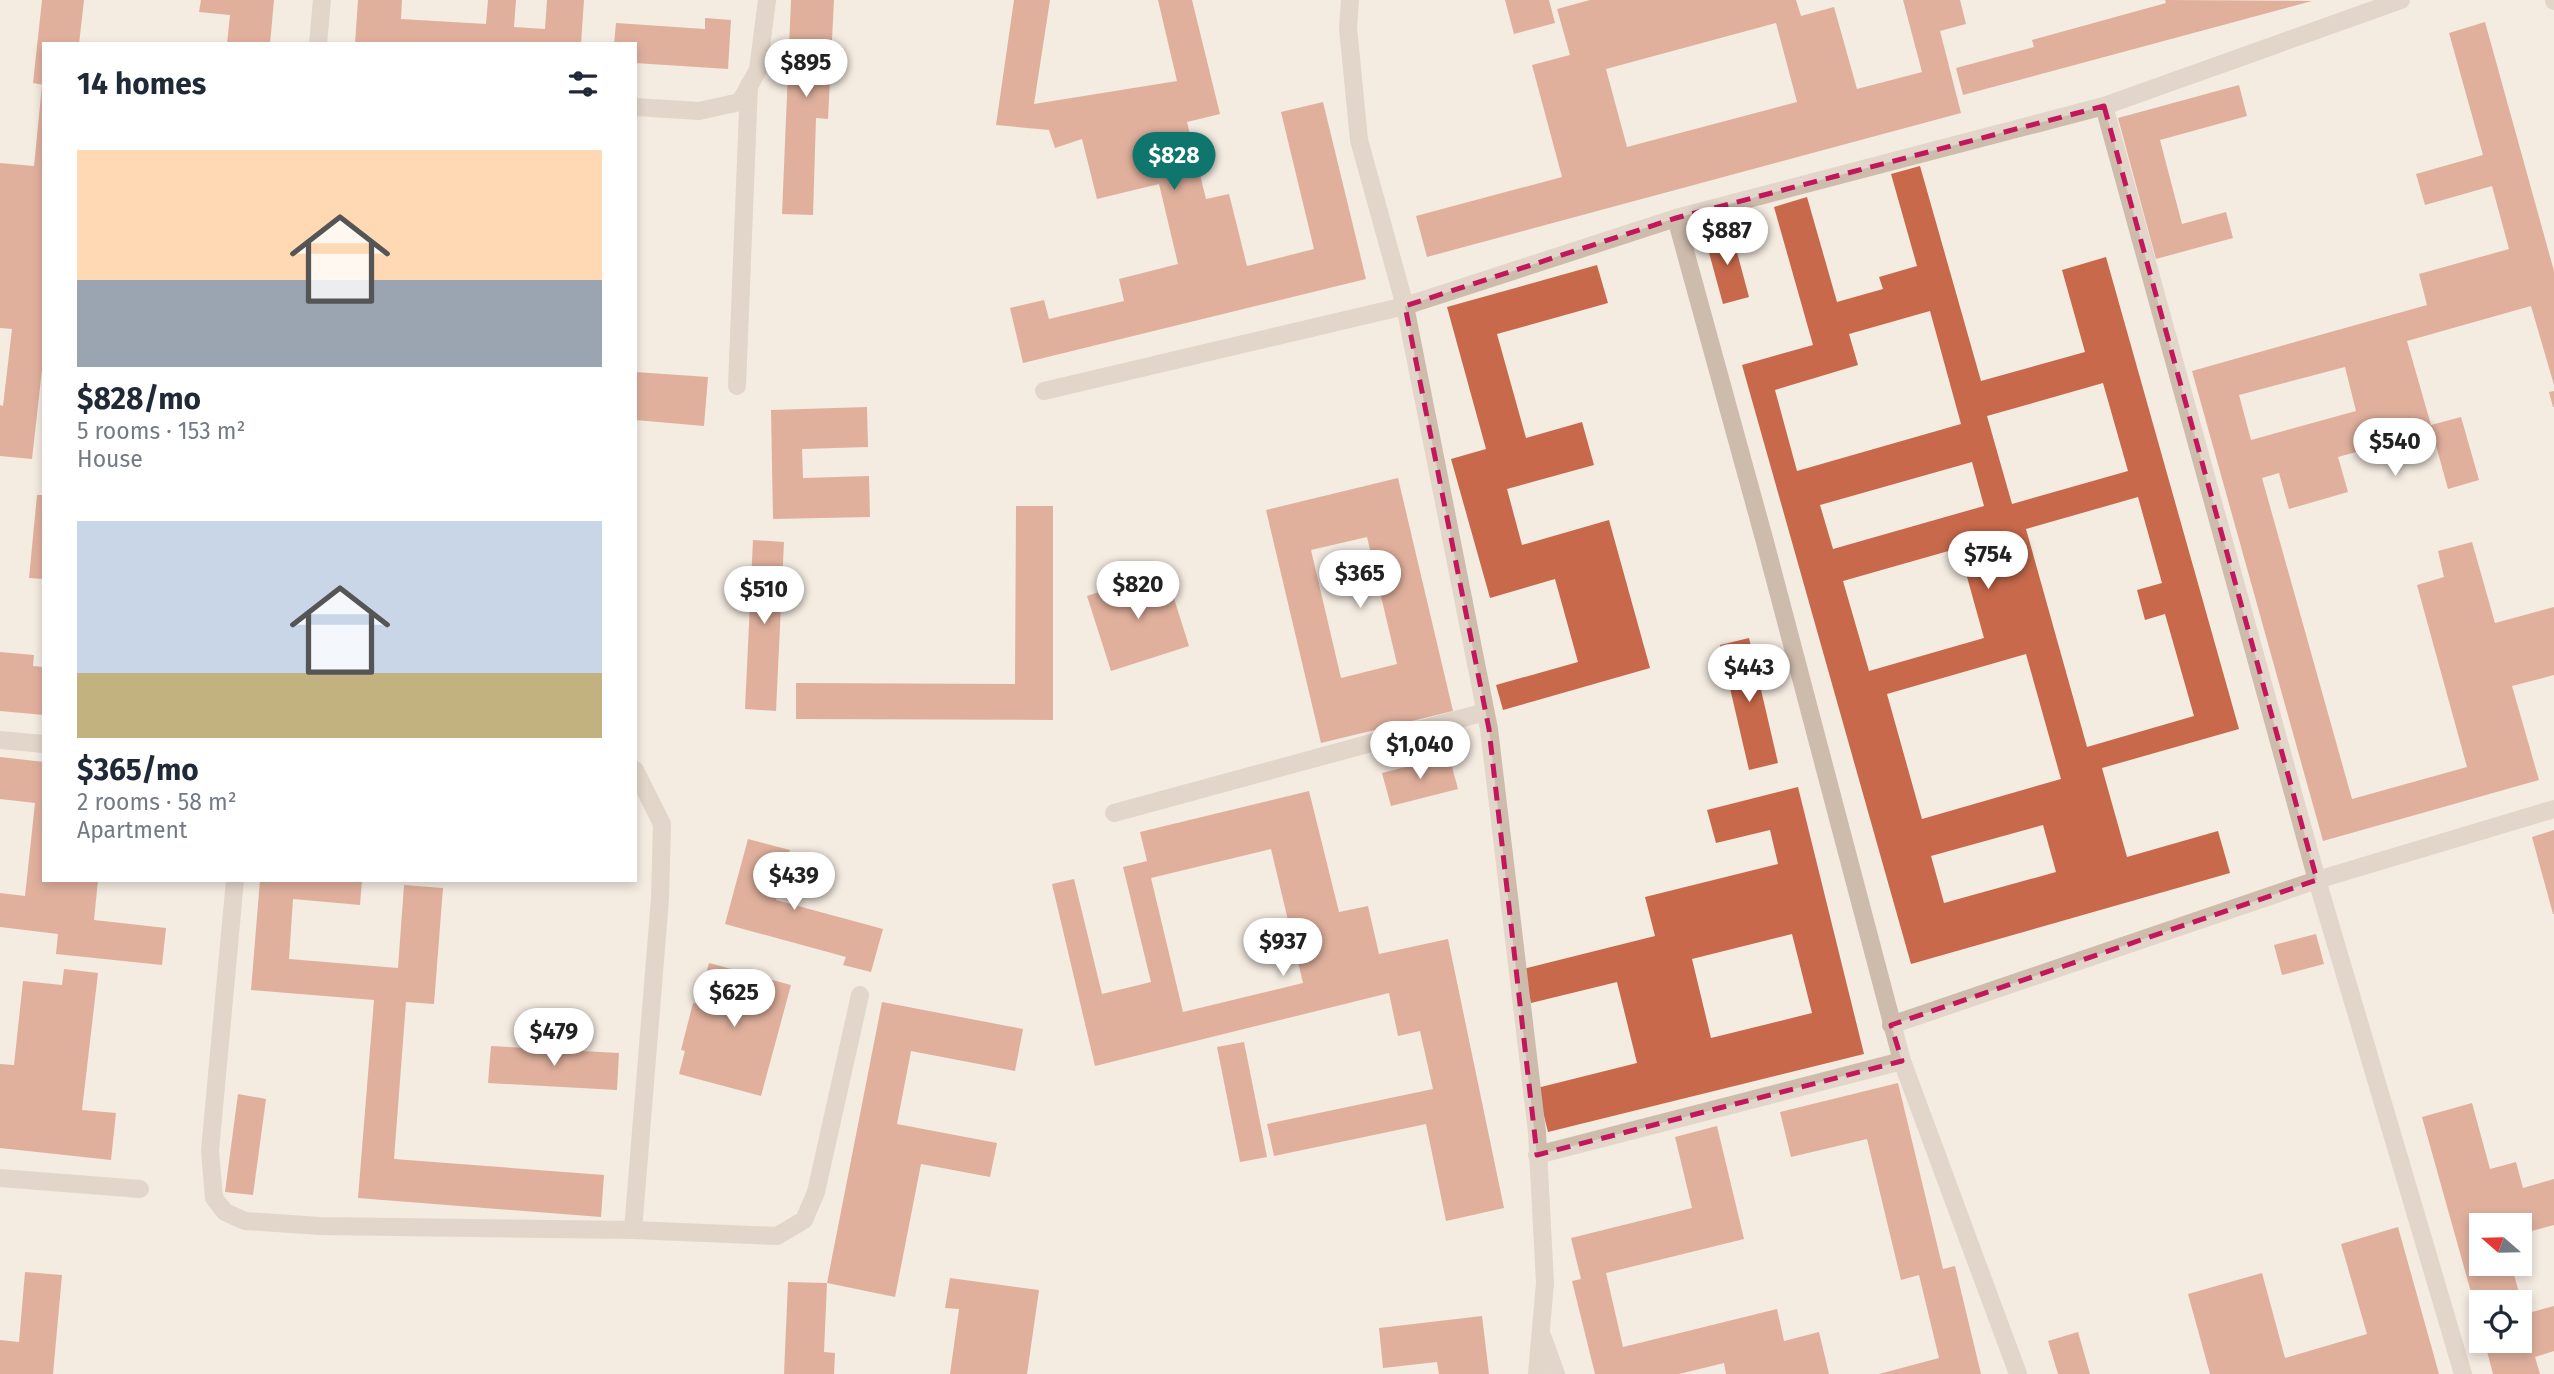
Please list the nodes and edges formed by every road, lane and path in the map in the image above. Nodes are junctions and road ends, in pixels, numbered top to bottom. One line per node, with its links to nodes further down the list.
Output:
1 (322, 0): 5 (street)
2 (767, 0): 6 (street)
3 (1350, 0): 10 (street)
4 (2400, 0): 7 (street)
5 (318, 42)
6 (749, 85): 8 (street); 11 (street)
7 (2104, 106): 9 (street); 19 (street)
8 (637, 107)
9 (1676, 218): 10 (street); 22 (street)
10 (1405, 306): 12 (street); 13 (street)
11 (737, 386)
12 (1044, 391)
13 (1485, 712): 18 (street); 24 (street)
14 (0, 740): 15 (street)
15 (42, 744)
16 (637, 774): 27 (street)
17 (2554, 809): 19 (street)
18 (1114, 813)
19 (2317, 880): 22 (street); 32 (street)
20 (235, 882): 27 (street)
21 (860, 995): 27 (street)
22 (1891, 1026): 23 (street)
23 (1902, 1061): 24 (street); 31 (street)
24 (1537, 1155): 28 (street)
25 (0, 1178): 26 (street)
26 (140, 1189)
27 (633, 1230)
28 (1541, 1332): 29 (street); 30 (street)
29 (1537, 1374)
30 (1556, 1374)
31 (2018, 1374)
32 (2463, 1374)

